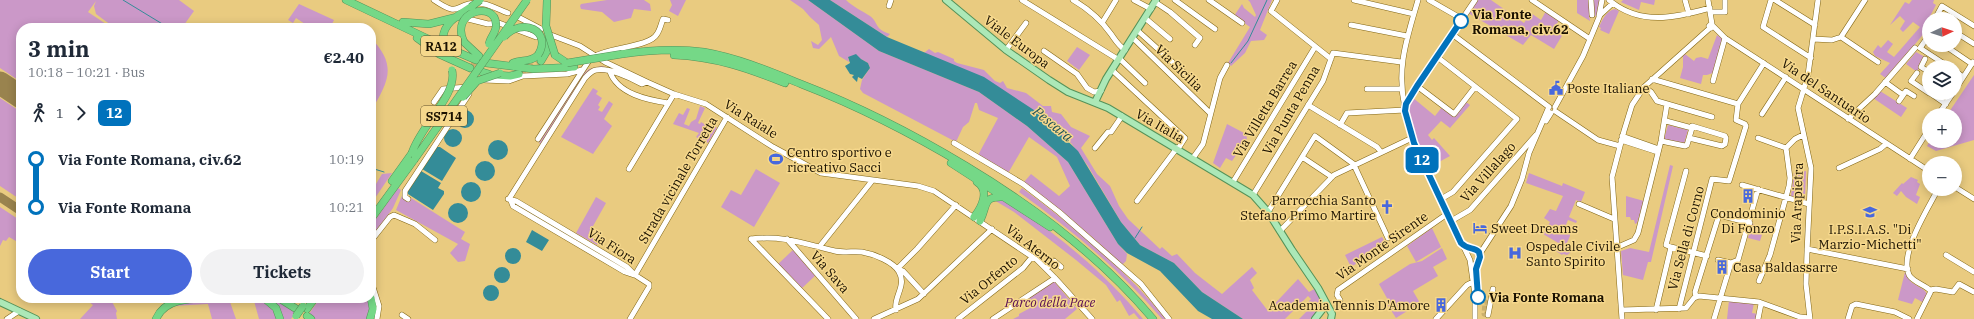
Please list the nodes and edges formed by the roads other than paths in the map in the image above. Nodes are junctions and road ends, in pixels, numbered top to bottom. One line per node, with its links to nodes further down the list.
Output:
1 (346, 0): 61 (highway, RA12)
2 (356, 0): 50 (highway, RA12)
3 (434, 0): 35 (street)
4 (480, 0): 43 (highway, bridge)
5 (521, 0): 76 (highway, SS714, bridge)
6 (527, 0): 76 (highway, SS714, bridge)
7 (547, 0): 59 (highway)
8 (891, 0): 33 (street)
9 (946, 0): 82 (main road, Viale Europa)
10 (1022, 0): 95 (street)
11 (1073, 0): 54 (street)
12 (1116, 0): 54 (street)
13 (1134, 0): 34 (street)
14 (1175, 0): 60 (street)
15 (1209, 0): 52 (street)
16 (1277, 0): 79 (street)
17 (1354, 0): 40 (street)
18 (1418, 0): 40 (street)
19 (1429, 0): 47 (street)
20 (1475, 0): 47 (street)
21 (1532, 0): 74 (street)
22 (1591, 0): 42 (street)
23 (1602, 0): 48 (street)
24 (1685, 0): 41 (street)
25 (1708, 0): 36 (street)
26 (1725, 0): 36 (street)
27 (1771, 0): 94 (street)
28 (1775, 0): 56 (street)
29 (1818, 0): 56 (street, Via Arapietra)
30 (1865, 0): 69 (street)
31 (1155, 1): 34 (main road); 78 (street)
32 (1611, 2): 41 (street); 48 (street)
33 (889, 6)
34 (1151, 8): 45 (main road)
35 (495, 9): 39 (street); 53 (street)
36 (1710, 10): 41 (street); 57 (street)
37 (1939, 12): 38 (street)
38 (1952, 12)
39 (508, 13)
40 (1414, 14): 64 (street)
41 (1689, 14)
42 (1592, 15)
43 (460, 17): 50 (highway); 53 (street); 70 (highway)
44 (518, 17): 59 (street)
45 (1145, 18): 62 (main road); 73 (street)
46 (1962, 18): 58 (street)
47 (1462, 19): 63 (street)
48 (1599, 19): 74 (street)
49 (668, 20): 90 (street)
50 (403, 22): 98 (highway, RA12)
51 (1026, 23): 82 (street)
52 (1242, 23)
53 (491, 24): 67 (street)
54 (1102, 24): 83 (street)
55 (1351, 25): 64 (street)
56 (1815, 25): 65 (street, Via Arapietra)
57 (1711, 26): 72 (street, Via del Santuario); 118 (street)
58 (1974, 26)
59 (543, 28): 68 (highway, bridge); 102 (highway, bridge)
60 (1215, 29)
61 (408, 30): 87 (highway); 98 (highway, RA12)
62 (1138, 30): 71 (main road); 117 (street)
63 (1452, 34): 91 (street); 148 (street)
64 (1407, 36): 99 (street)
65 (1814, 36): 75 (street); 80 (street, Via Arapietra)
66 (1962, 36): 77 (street)
67 (536, 37)
68 (549, 37): 90 (street, Via Raiale); 93 (highway)
69 (1841, 37): 75 (street); 100 (street)
70 (443, 38)
71 (1133, 38): 83 (main road); 149 (street, Via Sicilia)
72 (1725, 38): 104 (street, Via del Santuario); 122 (street)
73 (1170, 39)
74 (1590, 39): 148 (street)
75 (1822, 39): 80 (street)
76 (492, 44): 93 (highway, bridge); 98 (highway, bridge); 174 (highway, SS714, bridge)
77 (1974, 44)
78 (1195, 45)
79 (1315, 47): 96 (street); 186 (street, Via Villetta Barrea)
80 (1813, 47): 94 (street, Via Arapietra)
81 (1915, 48): 123 (street)
82 (1006, 50): 135 (main road, Viale Europa)
83 (1125, 50): 95 (main road)
84 (1044, 51): 135 (street)
85 (1926, 52): 97 (street)
86 (1955, 52): 103 (street)
87 (439, 54): 98 (highway); 174 (highway, bridge)
88 (649, 54): 92 (highway); 184 (highway); 284 (highway)
89 (452, 56): 98 (highway)
90 (594, 56): 108 (street); 120 (street, Via Raiale)
91 (1436, 56): 124 (street); 126 (street)
92 (622, 57): 102 (highway, bridge); 107 (highway)
93 (540, 58): 101 (highway)
94 (1811, 58): 131 (street, Via Arapietra)
95 (1119, 59): 109 (main road); 121 (street)
96 (1331, 59): 99 (street, Via Punta Penna); 145 (street, Via Punta Penna)
97 (1938, 60)
98 (474, 62)
99 (1401, 62): 130 (street)
100 (1878, 62)
101 (513, 63): 102 (highway); 105 (highway)
102 (567, 63)
103 (1973, 63): 116 (street)
104 (1764, 64): 115 (street, Via del Santuario); 143 (street)
105 (484, 65): 107 (highway); 111 (highway); 113 (highway)
106 (1227, 65): 149 (street)
107 (533, 70): 111 (highway)
108 (582, 70): 125 (street); 163 (street)
109 (1112, 70): 135 (main road); 171 (street)
110 (610, 72): 120 (street, Via Fiora); 141 (street); 234 (street, Via Fiora)
111 (501, 73): 114 (highway); 174 (highway, bridge)
112 (1917, 73): 128 (street)
113 (489, 74)
114 (519, 74)
115 (1786, 77): 131 (street, Via del Santuario); 150 (street)
116 (1964, 77): 119 (street)
117 (1190, 78)
118 (1652, 79): 127 (street); 143 (street)
119 (1962, 80)
120 (647, 82): 132 (street, Via Raiale)
121 (1146, 82)
122 (1713, 82)
123 (1885, 82): 133 (street); 154 (street)
124 (1417, 86): 126 (street); 138 (street)
125 (474, 87): 140 (street); 194 (street)
126 (1475, 87): 195 (street)
127 (1644, 87): 142 (street); 165 (street)
128 (1922, 88)
129 (1367, 89): 130 (street)
130 (1402, 89): 138 (street)
131 (1803, 89): 154 (street, Via del Santuario); 159 (street, Via Arapietra)
132 (674, 94): 141 (street); 153 (street, Via Raiale)
133 (1903, 95): 134 (street); 139 (street)
134 (1914, 96)
135 (1099, 99): 151 (main road, Via Italia)
136 (1940, 100): 144 (street)
137 (1949, 100): 144 (street)
138 (1405, 101): 147 (street)
139 (1899, 101)
140 (434, 102)
141 (668, 103): 181 (street)
142 (1667, 104): 152 (street); 155 (street)
143 (1738, 104): 221 (street, Via Sella di Corno)
144 (1946, 104): 146 (street)
145 (1308, 105): 156 (street); 190 (street, Via Punta Penna)
146 (1943, 108)
147 (1405, 109): 156 (street); 160 (street)
148 (1551, 109): 158 (street); 165 (street)
149 (1210, 113): 176 (street)
150 (1762, 114)
151 (1122, 116): 169 (street); 171 (main road, Via Italia)
152 (1712, 117)
153 (727, 118): 185 (street, Via Raiale); 234 (street, Strada vicinale Torretta)
154 (1848, 119): 168 (street, Via del Santuario)
155 (1666, 121): 161 (street); 166 (street)
156 (1340, 125): 173 (street)
157 (1692, 126): 161 (street)
158 (1538, 133): 206 (street, Via Villalago); 214 (street)
159 (1803, 135): 170 (street); 199 (street, Via Arapietra)
160 (1412, 138): 173 (street); 195 (street)
161 (1689, 138): 166 (street)
162 (1758, 138): 170 (street)
163 (538, 139)
164 (1922, 140): 177 (street)
165 (1621, 141): 172 (street); 205 (street)
166 (1661, 141): 172 (street)
167 (954, 143): 285 (street)
168 (1886, 144): 177 (street, Via del Santuario); 180 (street)
169 (1095, 148)
170 (1786, 148): 193 (street)
171 (1177, 149): 176 (main road, Via Italia); 197 (street)
172 (1659, 151): 217 (street)
173 (1382, 152): 178 (street)
174 (413, 157): 201 (highway, SS714)
175 (1302, 157): 178 (street); 183 (street); 202 (street)
176 (1193, 158): 186 (main road, Via Italia)
177 (1910, 159): 179 (street, Via del Santuario)
178 (1355, 165): 183 (street); 211 (street)
179 (1922, 167)
180 (1839, 168)
181 (628, 169)
182 (1686, 171): 218 (street)
183 (1332, 177): 209 (street)
184 (975, 178): 192 (highway); 204 (highway)
185 (872, 181): 200 (street, Via Raiale); 216 (street)
186 (1233, 182): 190 (main road, Via Italia)
187 (1742, 185): 188 (street)
188 (1758, 189): 193 (street); 207 (street)
189 (1962, 191): 196 (street)
190 (1253, 195): 202 (main road, Via Italia)
191 (1934, 196): 232 (street)
192 (1005, 197): 204 (highway); 283 (highway)
193 (1787, 198): 199 (street); 237 (street)
194 (408, 199)
195 (1441, 199): 203 (street)
196 (1974, 199)
197 (1136, 201)
198 (1579, 204): 205 (street)
199 (1809, 204): 219 (street, Via Arapietra)
200 (956, 205): 204 (street, Via Raiale); 230 (street)
201 (376, 210)
202 (1268, 212): 209 (main road, Via Italia)
203 (1447, 214): 206 (street); 247 (street, Via Monte Sirente)
204 (977, 219): 208 (street, Via Raiale)
205 (1614, 219): 217 (street)
206 (1451, 221): 215 (street)
207 (1750, 223): 223 (street); 228 (street)
208 (992, 229): 224 (street, Via Aterno); 243 (street)
209 (1280, 231): 242 (main road, Via Italia)
210 (376, 234): 213 (street)
211 (1388, 238)
212 (788, 239): 216 (street); 277 (street); 278 (street, Via Sava)
213 (435, 240)
214 (1489, 242): 220 (street); 226 (street)
215 (1461, 243): 220 (street); 225 (street)
216 (820, 246): 230 (street)
217 (1618, 247): 259 (street)
218 (1671, 247): 221 (street); 260 (street)
219 (1807, 249): 232 (street); 268 (street, Via Arapietra)
220 (1474, 250): 225 (street); 226 (street)
221 (1692, 252): 223 (street); 257 (street, Via Sella di Corno)
222 (1946, 255): 233 (street)
223 (1707, 256): 244 (street)
224 (1032, 257): 231 (street, Via Aterno); 280 (street, Via Orfento)
225 (1469, 257): 226 (street); 238 (street)
226 (1479, 258): 267 (street)
227 (1718, 260): 228 (street)
228 (1732, 263): 245 (street)
229 (1061, 267): 231 (street)
230 (897, 269): 235 (street)
231 (1046, 269): 236 (street, Via Aterno)
232 (1908, 269): 240 (street)
233 (1974, 272)
234 (635, 275): 276 (street, Via Fiora)
235 (904, 277): 243 (street); 258 (street)
236 (1055, 278): 281 (street); 282 (street, Via Aterno)
237 (1759, 281)
238 (1473, 282): 267 (street); 286 (street)
239 (1493, 288): 263 (street)
240 (1930, 290): 241 (street); 292 (street)
241 (1974, 292)
242 (1321, 293): 265 (main road); 266 (main road, Via Italia)
243 (924, 294): 258 (street)
244 (1696, 297): 245 (street); 257 (street)
245 (1720, 297): 256 (street); 288 (street)
246 (376, 299): 274 (street)
247 (1340, 300)
248 (0, 302): 261 (main road)
249 (165, 303): 271 (highway)
250 (170, 303): 271 (highway)
251 (270, 303): 272 (highway)
252 (286, 303): 262 (highway)
253 (307, 303): 262 (highway)
254 (311, 303): 262 (highway)
255 (371, 303): 273 (highway)
256 (1761, 304): 268 (street); 289 (street)
257 (1679, 309): 260 (street)
258 (896, 310): 279 (street)
259 (1622, 310): 260 (street); 287 (street)
260 (1656, 310)
261 (20, 311): 269 (street); 270 (main road)
262 (302, 314)
263 (1488, 315)
264 (402, 316): 275 (street)
265 (1319, 316): 266 (main road)
266 (1331, 317)
267 (1477, 317)
268 (1810, 318)
269 (7, 319)
270 (36, 319)
271 (154, 319)
272 (280, 319)
273 (370, 319)
274 (376, 319)
275 (408, 319)
276 (630, 319)
277 (828, 319)
278 (856, 319)
279 (874, 319)
280 (958, 319)
281 (993, 319)
282 (1092, 319)
283 (1147, 319)
284 (1153, 319)
285 (1168, 319)
286 (1436, 319)
287 (1622, 319)
288 (1714, 319)
289 (1758, 319)
290 (1848, 319): 291 (street)
291 (1909, 319)
292 (1917, 319)

